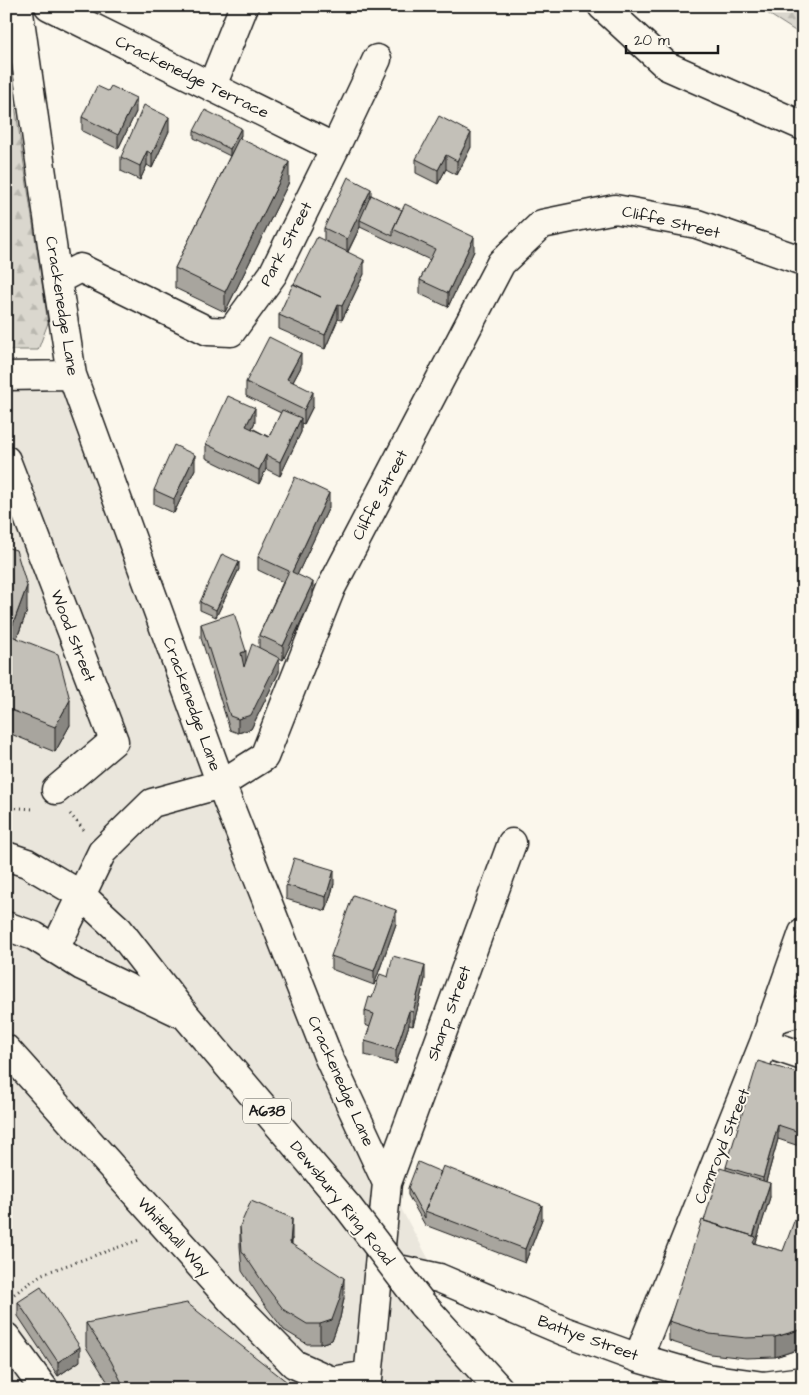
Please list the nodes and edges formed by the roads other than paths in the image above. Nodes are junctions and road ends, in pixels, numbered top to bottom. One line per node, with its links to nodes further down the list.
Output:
1 (18, 6): 10 (main road, Crackenedge Lane)
2 (49, 6): 6 (main road, Crackenedge Terrace)
3 (244, 6): 6 (main road)
4 (602, 6): 7 (main road)
5 (377, 58): 8 (main road, Park Street)
6 (212, 86): 8 (main road, Crackenedge Terrace)
7 (803, 126)
8 (335, 148): 10 (main road, Park Street)
9 (803, 261): 14 (main road, Cliffe Street)
10 (57, 280): 11 (main road, Crackenedge Lane)
11 (72, 375): 12 (main road); 14 (main road, Crackenedge Lane)
12 (6, 376)
13 (6, 460): 15 (main road, Wood Street)
14 (221, 784): 18 (main road, Cliffe Street); 27 (main road, Crackenedge Lane)
15 (56, 790)
16 (512, 843): 27 (main road, Sharp Street)
17 (6, 856): 18 (main road, Dewsbury Ring Road / A638)
18 (81, 895): 21 (main road, Cliffe Street); 23 (main road, Dewsbury Ring Road / A638)
19 (6, 926): 21 (main road, Dewsbury Ring Road / A638)
20 (803, 933): 24 (main road, Camroyd Street)
21 (55, 949): 23 (main road, Dewsbury Ring Road / A638)
22 (803, 1011): 24 (main road)
23 (186, 1016): 34 (main road, Dewsbury Ring Road / A638, bridge)
24 (767, 1031): 26 (main road); 30 (main road, Camroyd Street)
25 (6, 1049): 32 (main road, Whitehall Way)
26 (803, 1056)
27 (387, 1183): 28 (main road, Crackenedge Lane)
28 (380, 1265): 30 (main road, Battye Street); 32 (main road, Crackenedge Lane)
29 (6, 1337): 33 (main road)
30 (638, 1358): 31 (main road, Battye Street)
31 (803, 1381)
32 (368, 1382)
33 (44, 1389)
34 (498, 1389)

